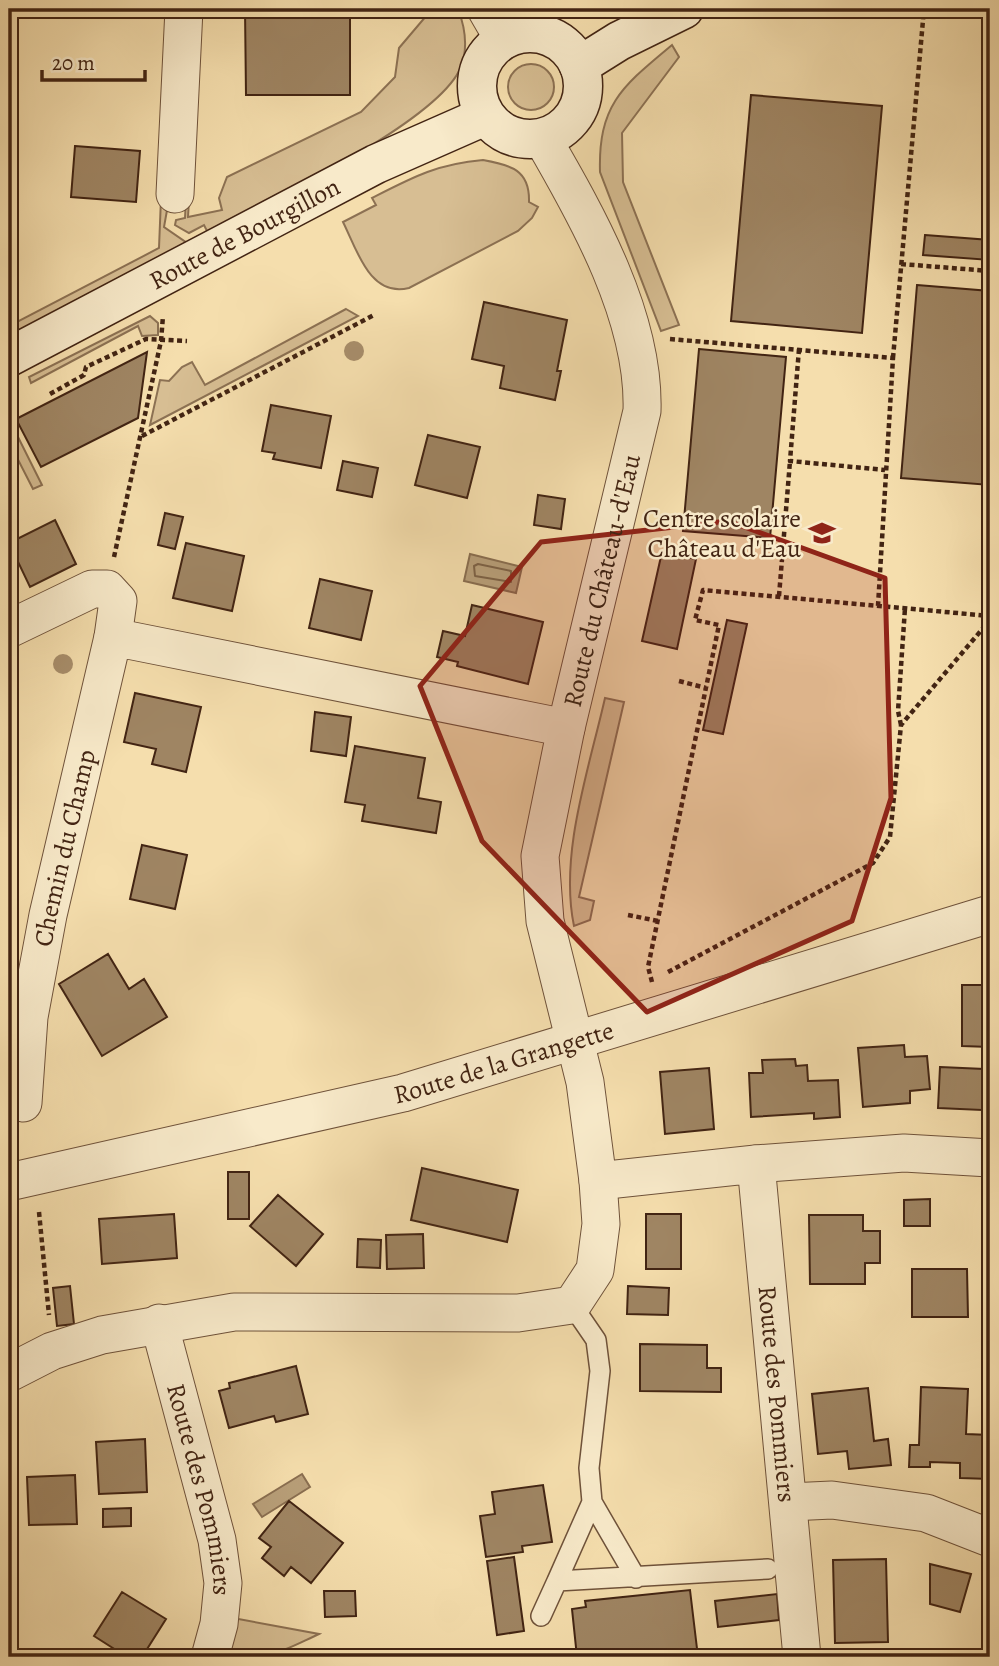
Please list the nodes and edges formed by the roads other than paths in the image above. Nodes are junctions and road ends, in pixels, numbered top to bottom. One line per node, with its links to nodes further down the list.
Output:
1 (184, 9): 7 (street)
2 (684, 9): 4 (main road)
3 (495, 24): 4 (main road); 5 (main road)
4 (579, 66): 6 (main road)
5 (485, 116): 6 (main road); 8 (main road, Route de Bourgillon)
6 (542, 138): 11 (street, Route du Château-d'Eau)
7 (175, 194)
8 (9, 357)
9 (9, 629): 10 (street, Chemin du Champ)
10 (113, 637): 11 (street); 14 (street, Chemin du Champ)
11 (566, 728): 13 (street, Route du Château-d'Eau)
12 (990, 914): 13 (street, Route de la Grangette)
13 (575, 1039): 17 (street, Route de la Grangette); 18 (street)
14 (23, 1103)
15 (990, 1157): 16 (street)
16 (756, 1164): 18 (street); 23 (street, Route des Pommiers)
17 (22, 1179)
18 (598, 1181): 19 (street)
19 (572, 1305): 20 (street); 22 (lane)
20 (159, 1322): 21 (street); 29 (street, Route des Pommiers)
21 (9, 1373)
22 (592, 1502): 26 (lane); 27 (lane)
23 (789, 1502): 24 (street, Route des Pommiers); 30 (street)
24 (990, 1538)
25 (768, 1569): 26 (lane)
26 (636, 1578): 27 (lane)
27 (557, 1581): 28 (lane)
28 (541, 1616)
29 (210, 1657)
30 (802, 1657)

